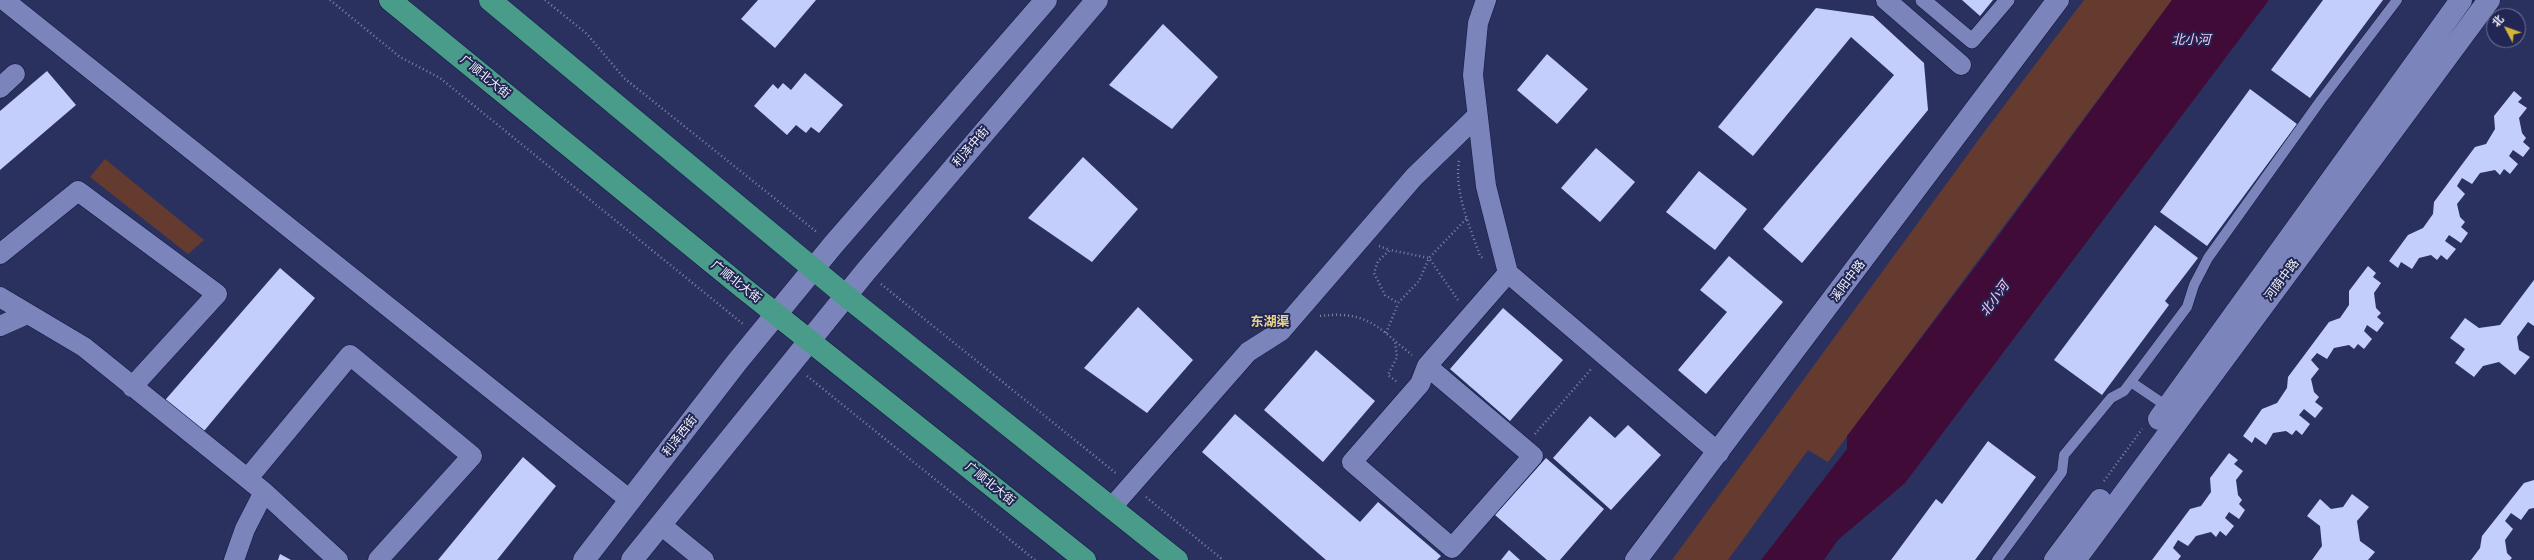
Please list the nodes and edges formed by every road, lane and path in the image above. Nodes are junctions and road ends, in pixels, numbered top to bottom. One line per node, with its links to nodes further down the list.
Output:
1 (4, 0): 46 (street)
2 (330, 0): 33 (path)
3 (390, 0): 28 (main road, 广顺北大街)
4 (490, 0): 22 (main road)
5 (1046, 0): 22 (street)
6 (1097, 0): 24 (street, 利泽中街)
7 (1486, 0): 18 (street)
8 (1886, 0): 15 (street)
9 (1923, 0): 10 (street)
10 (2007, 0)
11 (2058, 0): 43 (street, 溪阳中路)
12 (2397, 0): 38 (lane)
13 (2462, 0): 41 (street, 河荫中路)
14 (2489, 0): 61 (street, 河荫中路)
15 (1961, 65)
16 (15, 74): 17 (street)
17 (0, 88)
18 (1476, 116): 23 (street); 29 (street)
19 (1466, 218): 21 (path)
20 (0, 254): 39 (street)
21 (1430, 258): 26 (path); 26 (path); 30 (path)
22 (813, 269): 24 (main road); 28 (street, 利泽西街)
23 (1508, 273): 30 (street); 35 (street)
24 (846, 296): 34 (street, 利泽中街); 47 (main road)
25 (0, 297): 27 (street)
26 (1398, 303): 32 (path)
27 (27, 314): 31 (street); 39 (street)
28 (776, 314): 33 (street, 利泽西街); 34 (main road, 广顺北大街)
29 (1291, 320): 32 (path); 47 (street)
30 (1464, 322): 37 (street)
31 (0, 326)
32 (1386, 333): 40 (path)
33 (758, 336): 46 (street, 利泽西街)
34 (809, 340): 36 (street); 56 (main road, 广顺北大街)
35 (1604, 354): 42 (path); 43 (street)
36 (791, 363): 48 (street); 55 (path)
37 (1427, 366): 40 (street); 42 (street)
38 (2131, 382): 41 (lane); 59 (lane)
39 (132, 387): 44 (street)
40 (1411, 394): 42 (street)
41 (2168, 407): 60 (street, 河荫中路)
42 (1522, 448)
43 (1718, 453): 58 (street, 溪阳中路)
44 (248, 478): 45 (street); 51 (street)
45 (264, 492): 49 (street); 50 (street)
46 (630, 500): 52 (street, 利泽西街)
47 (1112, 507): 57 (main road)
48 (661, 525): 53 (street); 54 (street)
49 (234, 560)
50 (338, 560)
51 (378, 560)
52 (584, 560)
53 (632, 560)
54 (704, 560)
55 (1035, 560)
56 (1085, 560)
57 (1178, 560)
58 (1636, 560)
59 (1997, 560)
60 (2055, 560)
61 (2075, 560)

